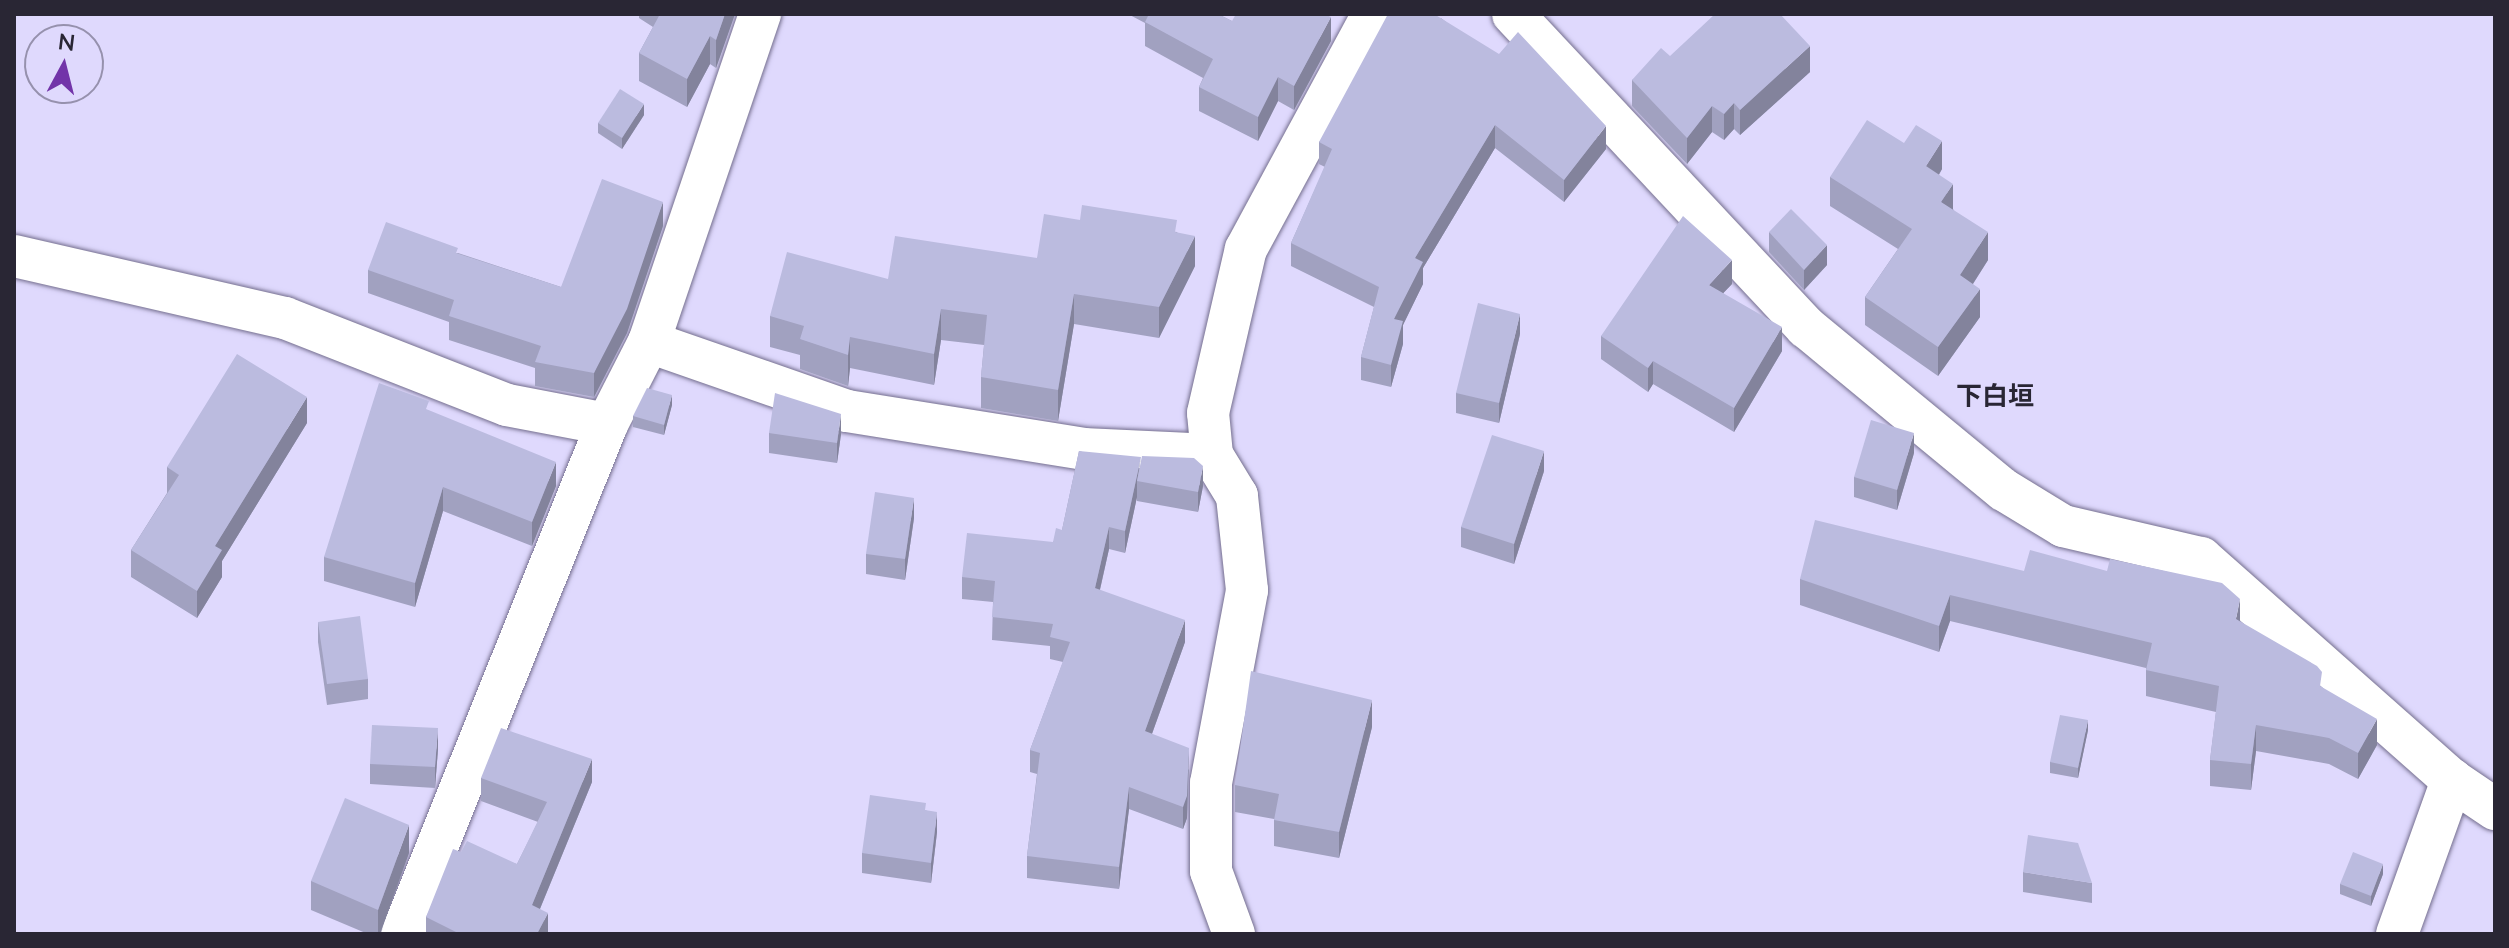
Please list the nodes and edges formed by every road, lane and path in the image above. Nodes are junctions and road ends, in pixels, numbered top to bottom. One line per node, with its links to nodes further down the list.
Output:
1 (760, 14): 5 (street)
2 (1373, 14): 7 (street)
3 (1513, 14): 8 (street)
4 (14, 256): 6 (street)
5 (649, 342): 6 (street); 7 (street)
6 (607, 424): 9 (street)
7 (1212, 455): 10 (street)
8 (2480, 793): 11 (street)
9 (402, 934)
10 (1234, 934)
11 (2397, 934)

